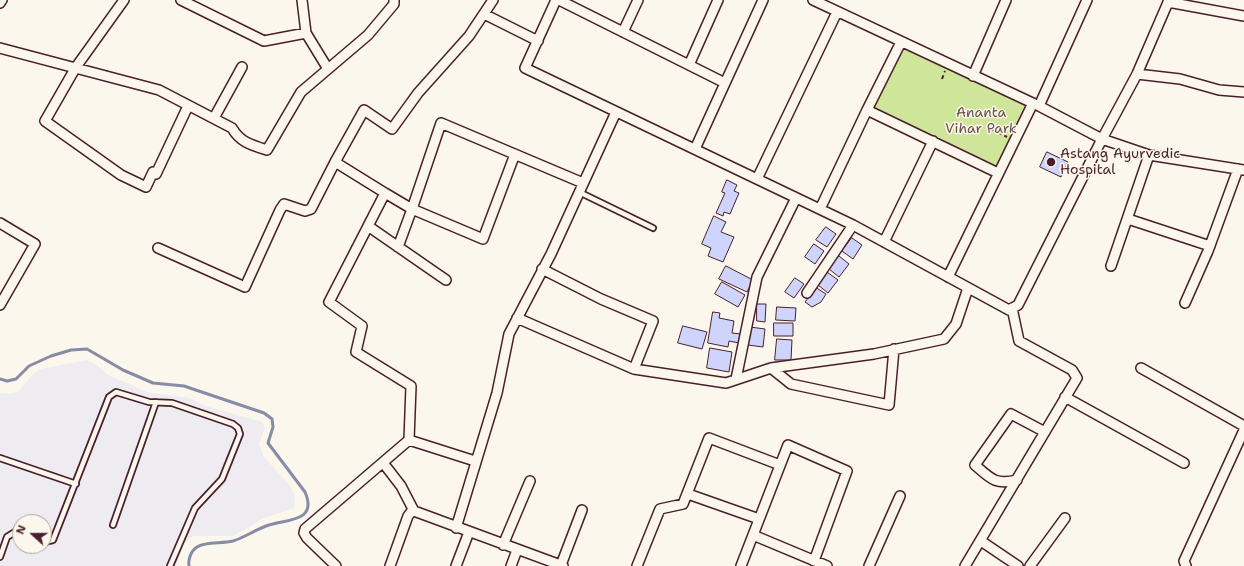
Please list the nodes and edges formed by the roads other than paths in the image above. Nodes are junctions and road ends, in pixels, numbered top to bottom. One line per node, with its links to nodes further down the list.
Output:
1 (2, 0): 15 (street)
2 (124, 0): 25 (street)
3 (181, 0): 19 (street)
4 (302, 0): 19 (street)
5 (394, 0): 27 (street)
6 (493, 0): 17 (street)
7 (558, 0): 20 (street); 21 (street)
8 (638, 0): 20 (street)
9 (718, 0): 24 (street)
10 (763, 0): 30 (street)
11 (813, 0): 16 (street)
12 (1006, 0): 29 (street)
13 (1087, 0): 32 (street)
14 (1168, 1): 18 (street); 28 (street)
15 (0, 3)
16 (837, 12): 22 (street); 45 (street)
17 (484, 14): 21 (street); 42 (street)
18 (1244, 16)
19 (306, 32): 27 (street)
20 (623, 32): 24 (street)
21 (538, 41): 35 (street)
22 (900, 42): 29 (street); 34 (street)
23 (0, 48): 25 (street)
24 (688, 64): 30 (street)
25 (76, 67): 33 (street); 33 (street)
26 (242, 67): 36 (street)
27 (328, 69): 36 (street)
28 (1137, 74): 31 (street); 37 (street)
29 (973, 76): 32 (street)
30 (725, 83): 39 (street)
31 (1244, 92)
32 (1036, 104): 37 (street); 44 (street)
33 (188, 106): 36 (street)
34 (867, 110): 38 (street); 50 (street)
35 (616, 112): 39 (street); 46 (street)
36 (214, 118)
37 (1102, 139): 41 (street); 68 (street)
38 (933, 141): 44 (street); 56 (street)
39 (695, 149): 45 (street)
40 (515, 154): 46 (street); 49 (street); 49 (street)
41 (1149, 156): 43 (street); 51 (street)
42 (335, 162): 47 (street); 59 (street)
43 (1241, 170): 57 (street)
44 (998, 173): 62 (street)
45 (757, 179): 48 (street)
46 (581, 187): 55 (lane); 61 (street)
47 (385, 193): 49 (street); 54 (street)
48 (796, 198): 50 (street); 74 (street)
49 (412, 209): 58 (street)
50 (820, 209): 53 (street)
51 (1128, 219): 57 (street); 60 (street)
52 (0, 223): 67 (street)
53 (853, 225): 56 (street); 65 (street)
54 (368, 226): 58 (street); 80 (street)
55 (653, 228)
56 (884, 242): 62 (street)
57 (1210, 246): 66 (street)
58 (398, 247): 63 (street)
59 (158, 248)
60 (1112, 266)
61 (542, 269): 69 (street); 73 (street)
62 (948, 277): 64 (street)
63 (446, 280)
64 (968, 288): 68 (street); 70 (street)
65 (807, 293)
66 (1185, 304)
67 (0, 305)
68 (1012, 308): 75 (street)
69 (517, 318): 73 (street); 83 (street)
70 (894, 349): 71 (street); 71 (street)
71 (771, 368): 74 (street)
72 (1141, 368): 77 (street)
73 (634, 369): 74 (street)
74 (736, 379)
75 (1065, 397): 79 (street); 84 (street)
76 (156, 402): 89 (lane); 96 (lane); 107 (lane)
77 (1244, 426)
78 (1244, 430): 81 (street)
79 (1045, 432): 87 (street); 87 (street)
80 (409, 440): 83 (street); 85 (street)
81 (1241, 445): 120 (street)
82 (0, 458): 89 (lane)
83 (475, 462): 97 (street)
84 (1184, 463)
85 (384, 464): 93 (street); 108 (street)
86 (780, 465): 90 (street); 95 (street); 106 (street)
87 (1017, 480): 102 (street)
88 (530, 481): 103 (street)
89 (76, 484): 101 (lane)
90 (688, 494): 95 (street); 113 (street)
91 (900, 496): 116 (street)
92 (582, 510): 112 (street)
93 (414, 511): 97 (street); 109 (street)
94 (1065, 518): 119 (street)
95 (759, 519): 100 (street)
96 (113, 525)
97 (456, 528): 98 (street)
98 (469, 532): 103 (street); 110 (street)
99 (12, 534): 105 (lane)
100 (753, 535): 106 (street); 114 (street)
101 (52, 540)
102 (981, 541): 117 (street); 118 (street)
103 (503, 545): 104 (street)
104 (517, 550): 111 (street); 112 (street)
105 (0, 557)
106 (814, 561): 115 (street)
107 (170, 566)
108 (336, 566)
109 (390, 566)
110 (456, 566)
111 (511, 566)
112 (562, 566)
113 (637, 566)
114 (741, 566)
115 (827, 566)
116 (870, 566)
117 (965, 566)
118 (1018, 566)
119 (1030, 566)
120 (1186, 566)

